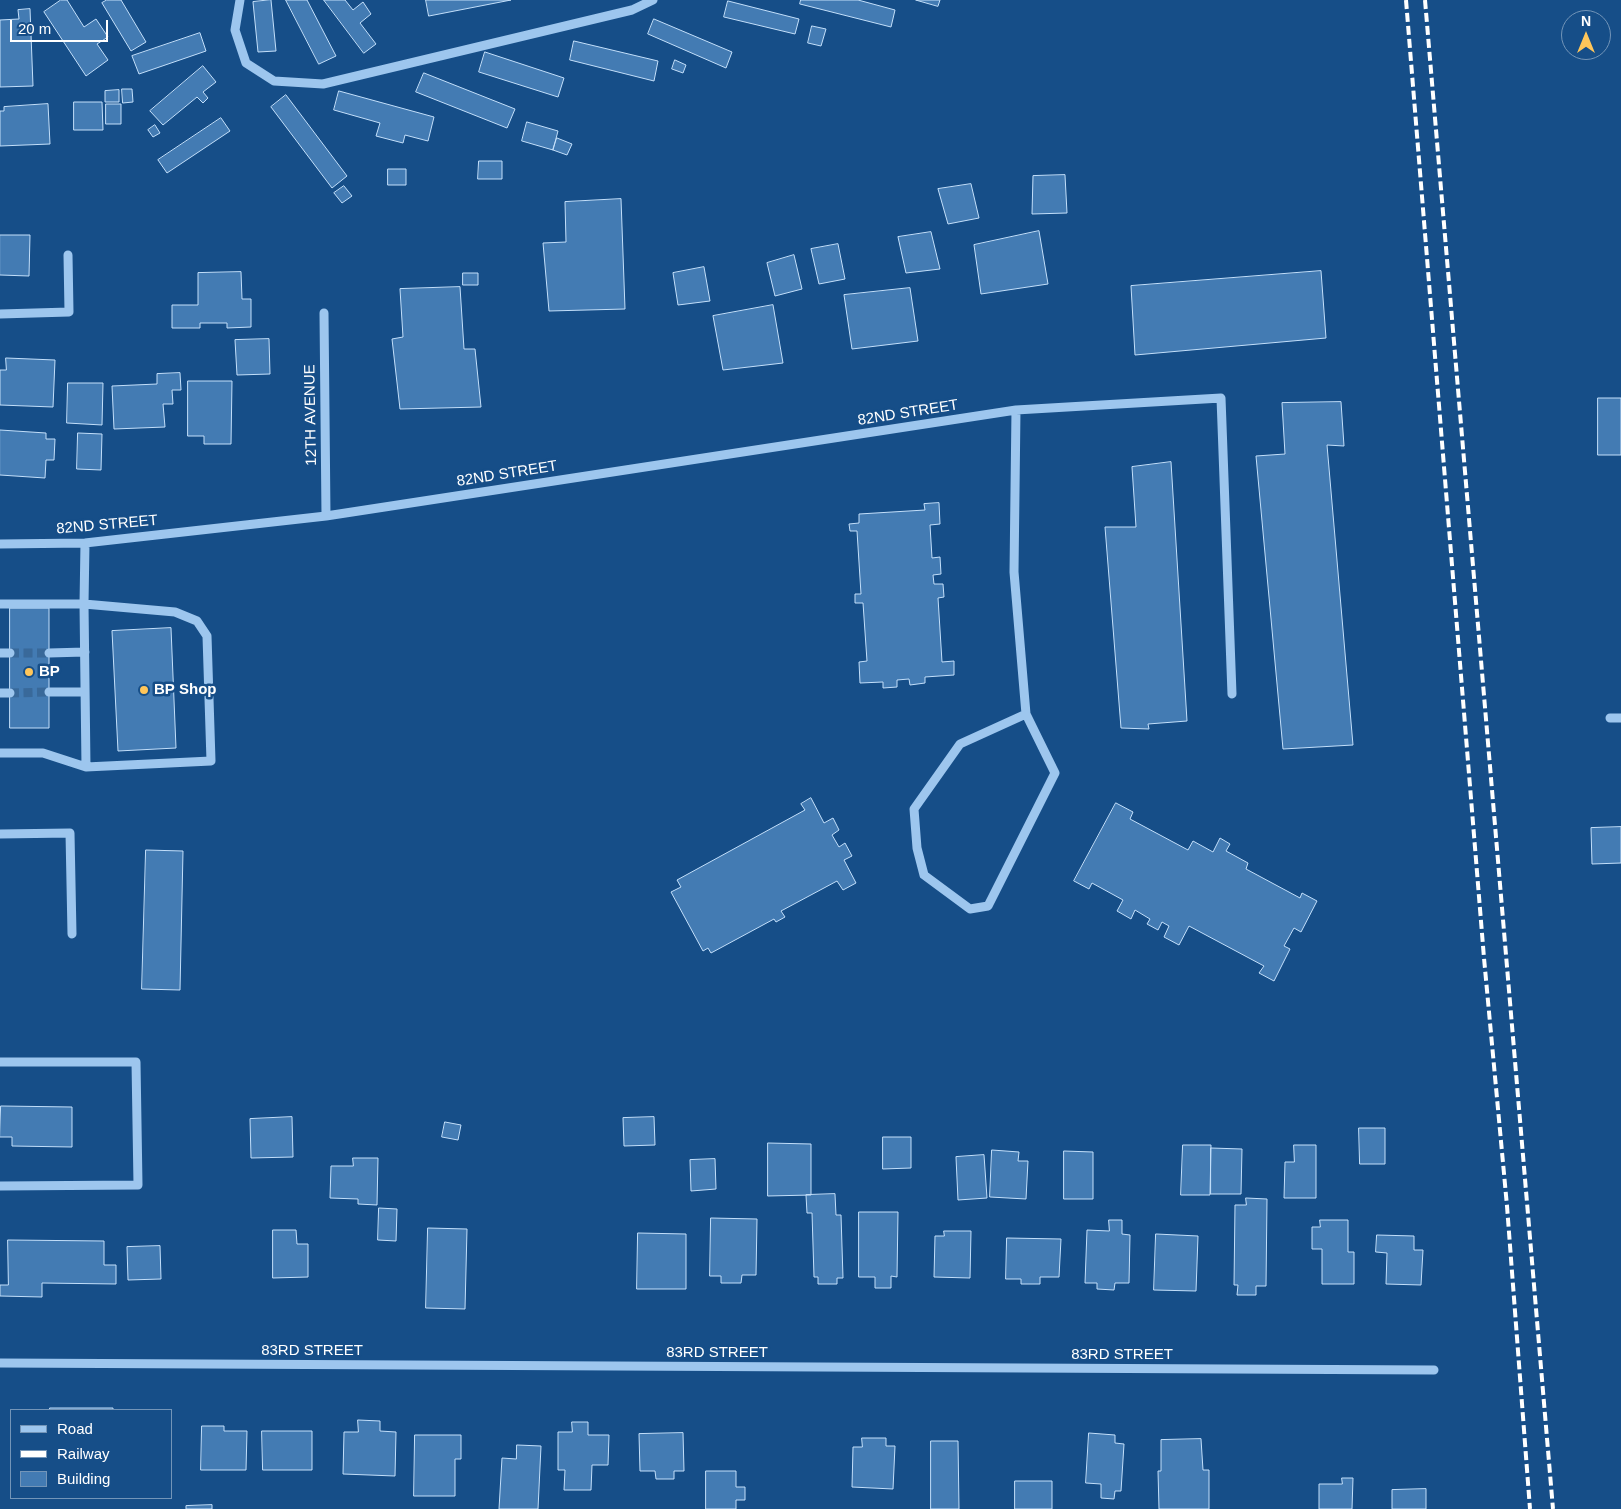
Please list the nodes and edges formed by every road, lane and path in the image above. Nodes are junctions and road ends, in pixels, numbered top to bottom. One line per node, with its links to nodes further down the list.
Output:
1 (240, 0): 2 (street)
2 (653, 0)
3 (68, 256): 4 (street)
4 (0, 314)
5 (324, 314): 7 (street, 12TH AVENUE)
6 (1016, 410): 7 (street, 82ND STREET); 20 (street, 82ND STREET); 21 (street)
7 (326, 516): 8 (street, 82ND STREET)
8 (85, 543): 9 (street, 82ND STREET); 11 (street)
9 (0, 544)
10 (0, 604): 11 (street)
11 (84, 604): 12 (street); 25 (street)
12 (85, 652): 15 (street); 17 (street)
13 (0, 653): 14 (street)
14 (10, 653)
15 (49, 653)
16 (49, 692): 17 (street)
17 (85, 692): 25 (street)
18 (0, 693): 19 (street)
19 (10, 693)
20 (1232, 694)
21 (1026, 714): 21 (street)
22 (1610, 718): 23 (street)
23 (1621, 718)
24 (0, 752): 25 (street)
25 (86, 767)
26 (0, 834): 27 (street)
27 (72, 934)
28 (0, 1062): 29 (street)
29 (0, 1186)
30 (0, 1363): 31 (street, 83RD STREET)
31 (1434, 1370)

